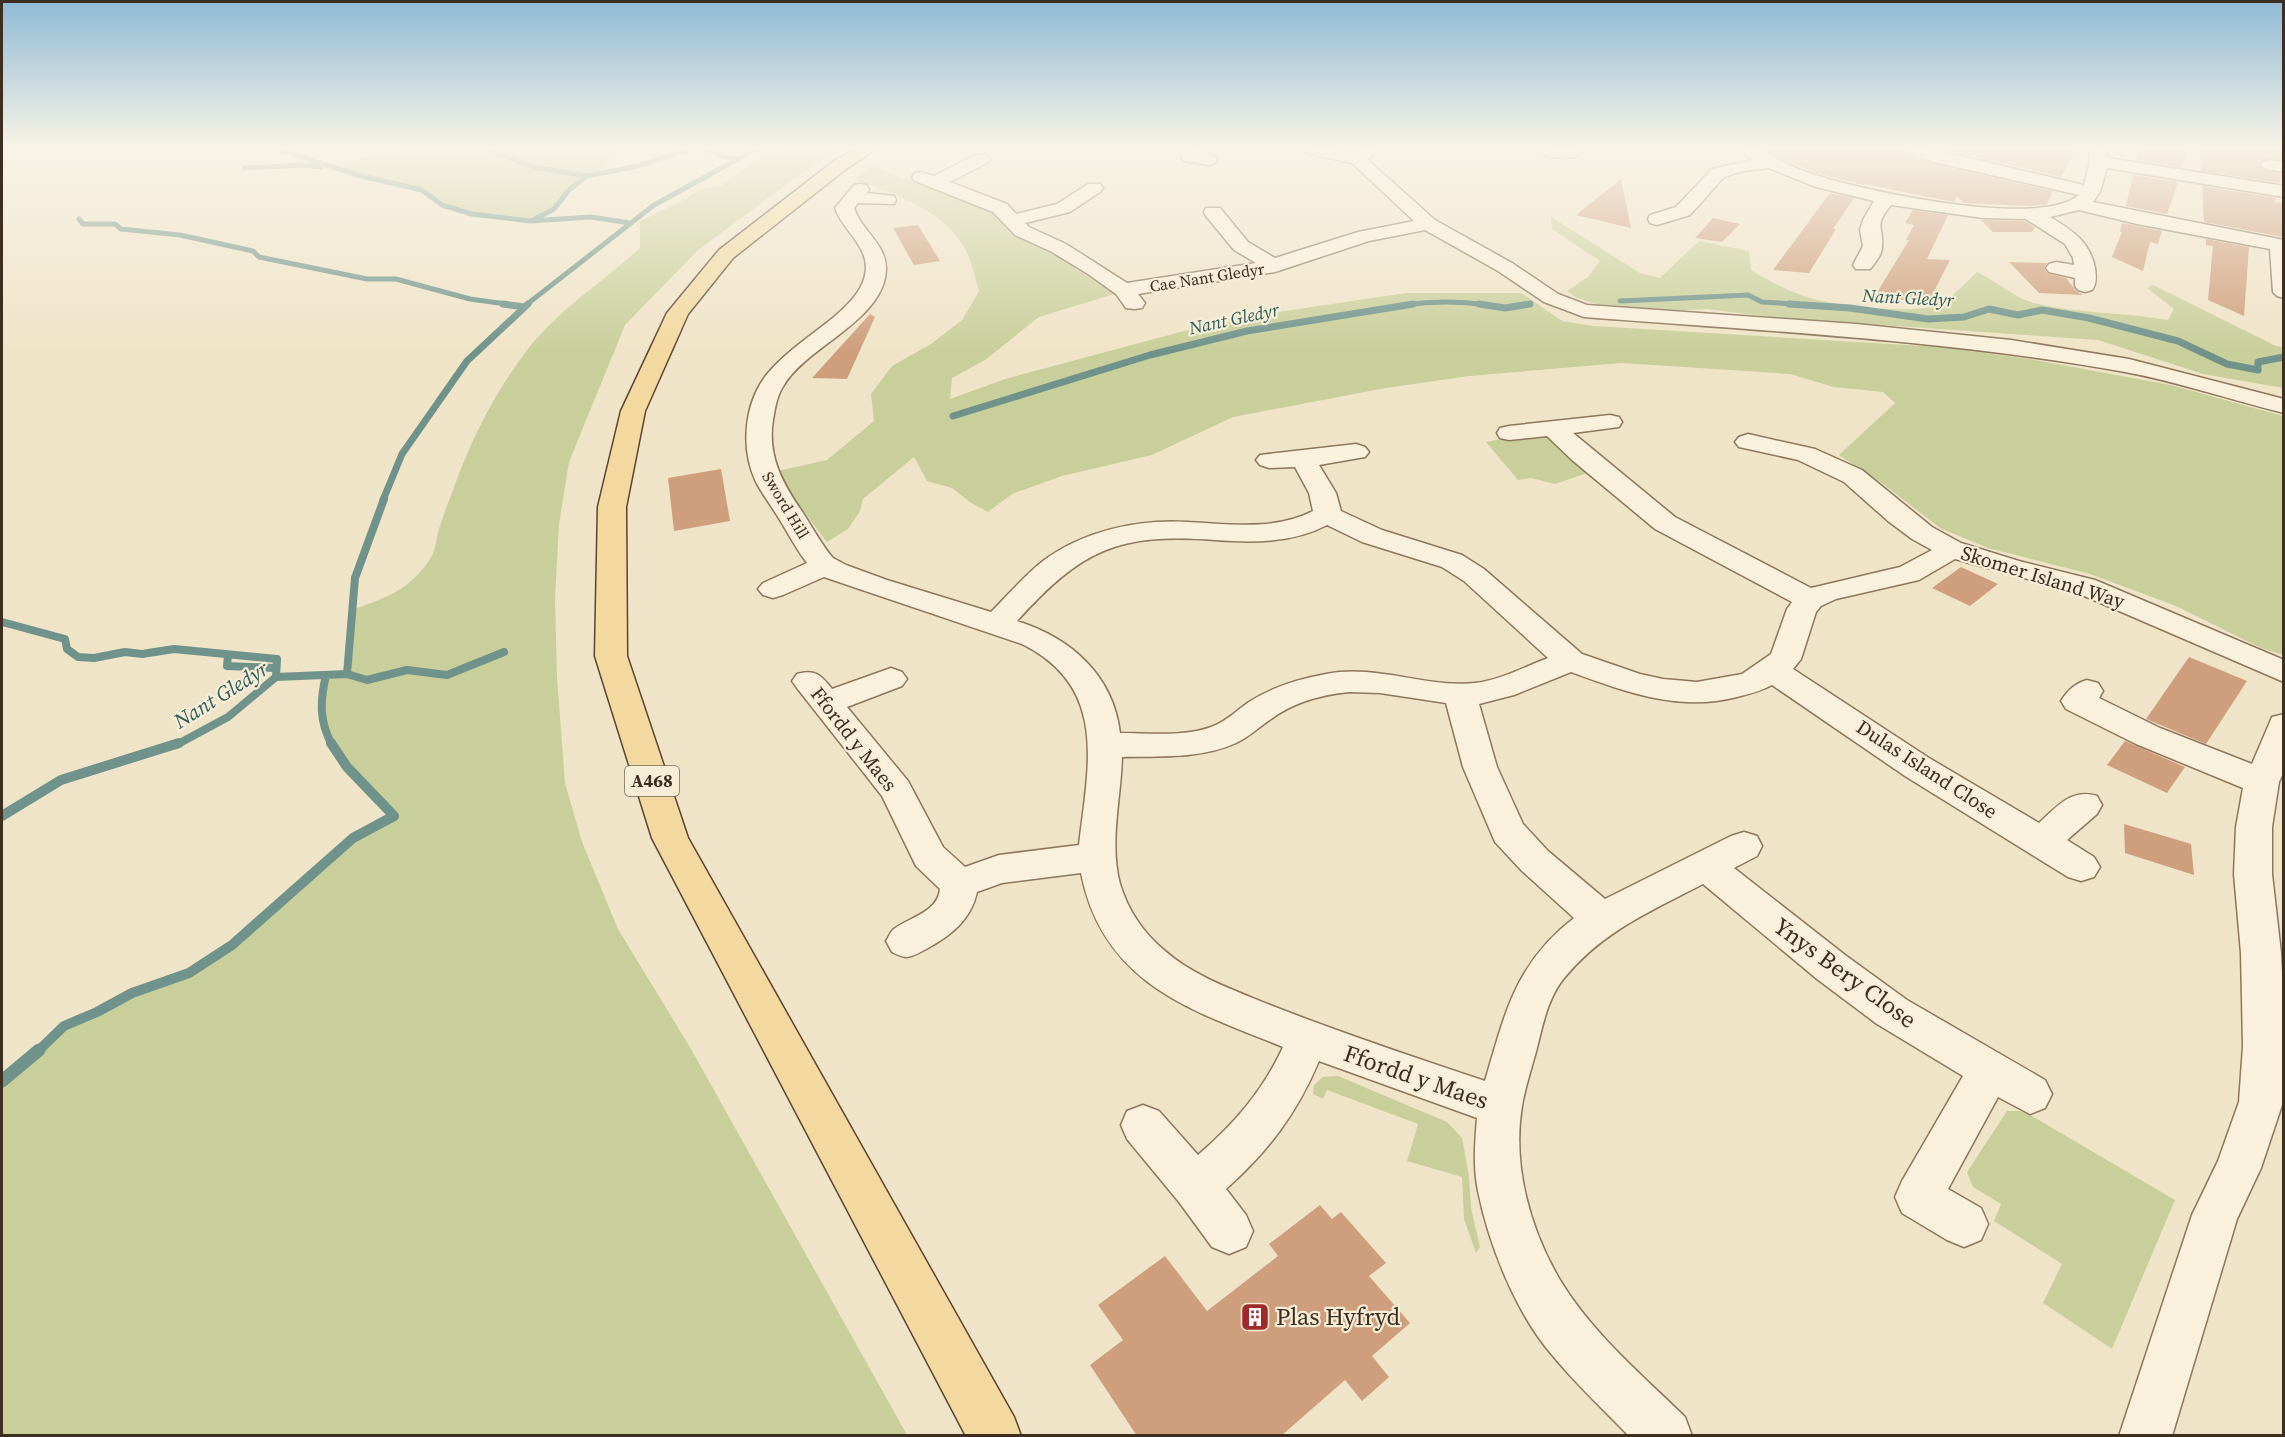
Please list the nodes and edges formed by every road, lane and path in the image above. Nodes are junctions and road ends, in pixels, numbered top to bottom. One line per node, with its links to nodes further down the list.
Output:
1 (775, 216): 62 (main road, A468)
2 (847, 216): 31 (street, Sword Hill)
3 (1009, 216): 14 (street, Cae Nant Gledyr)
4 (1029, 216): 14 (street)
5 (1217, 216): 18 (street)
6 (1218, 216): 12 (street)
7 (1421, 216): 15 (street)
8 (1667, 216): 13 (street)
9 (1874, 216): 17 (street)
10 (2034, 216): 19 (street)
11 (2131, 216): 16 (street)
12 (1244, 218)
13 (1657, 219)
14 (1013, 220): 18 (street, Cae Nant Gledyr)
15 (1428, 224): 18 (street, Cae Nant Gledyr); 21 (street)
16 (2281, 246): 20 (street)
17 (1863, 265)
18 (1275, 266)
19 (2056, 268)
20 (2283, 292)
21 (2283, 406)
22 (1610, 422): 23 (street)
23 (1554, 429): 24 (street); 33 (street)
24 (1509, 433)
25 (1748, 442): 30 (street)
26 (1356, 452): 27 (street)
27 (1303, 459): 28 (street); 29 (street)
28 (1269, 460)
29 (1327, 515): 34 (street); 35 (street)
30 (1951, 549): 33 (street, Skomer Island Way); 37 (street, Skomer Island Way)
31 (825, 566): 32 (street); 34 (street)
32 (773, 589)
33 (1811, 600): 36 (street)
34 (997, 624): 42 (street, Ffordd y Maes)
35 (1571, 662): 36 (street); 40 (street)
36 (1772, 670): 45 (street, Dulas Island Close)
37 (2283, 672)
38 (891, 679): 50 (street, Ffordd y Maes)
39 (2087, 691): 43 (street)
40 (1460, 694): 42 (street); 51 (street)
41 (2283, 725): 43 (street)
42 (1106, 746): 47 (street, Ffordd y Maes)
43 (2262, 782): 57 (street)
44 (2084, 805): 45 (street)
45 (2042, 840): 49 (street, Dulas Island Close)
46 (1744, 846): 48 (street)
47 (1097, 857): 50 (street); 53 (street, Ffordd y Maes)
48 (1706, 866): 51 (street); 54 (street, Ynys Bery Close)
49 (2081, 867)
50 (959, 884): 52 (street)
51 (1601, 920): 56 (street)
52 (906, 941)
53 (1308, 1040): 56 (street, Ffordd y Maes); 59 (street)
54 (1990, 1070): 55 (street, Ynys Bery Close); 60 (street)
55 (2030, 1094)
56 (1500, 1106): 63 (street, Ffordd y Maes)
57 (2272, 1107): 64 (street)
58 (1143, 1125): 59 (street)
59 (1195, 1186): 61 (street)
60 (1964, 1224)
61 (1229, 1231)
62 (995, 1436)
63 (1666, 1436)
64 (2145, 1436)

